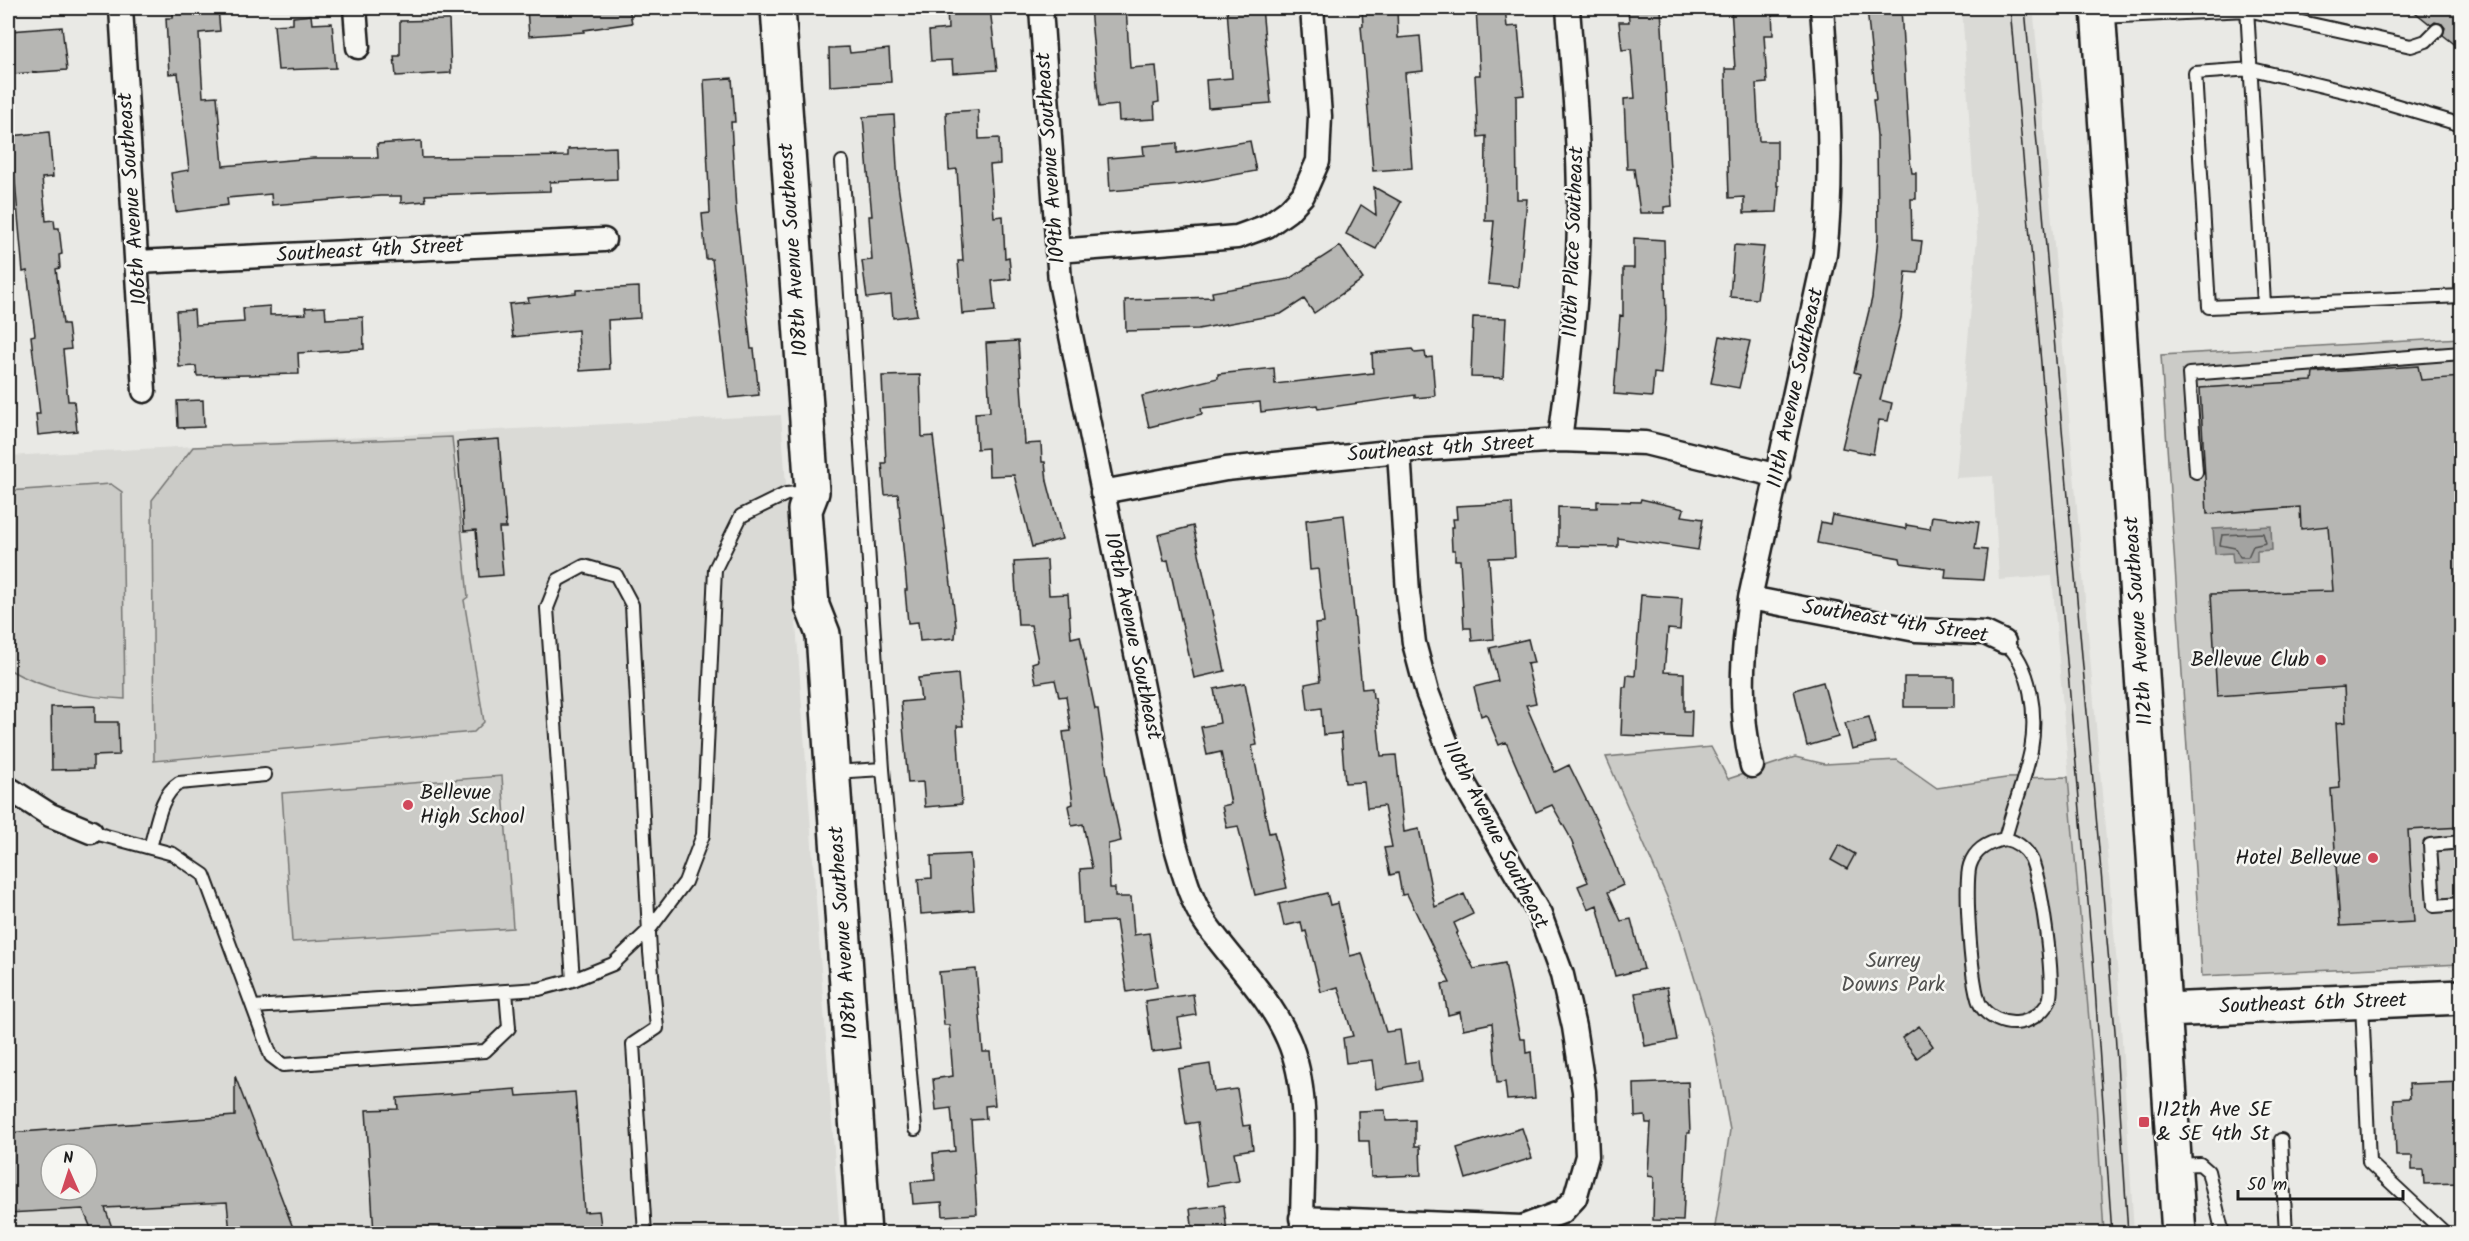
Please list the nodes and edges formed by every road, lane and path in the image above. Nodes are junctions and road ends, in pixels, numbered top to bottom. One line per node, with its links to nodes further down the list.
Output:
1 (120, 8): 17 (street, 106th Avenue Southeast)
2 (355, 8): 11 (street)
3 (778, 8): 26 (street, 108th Avenue Southeast)
4 (1041, 8): 16 (street, 109th Avenue Southeast)
5 (1312, 8): 16 (street)
6 (1568, 8): 22 (street, 110th Place Southeast)
7 (1822, 8): 25 (street, 111th Avenue Southeast)
8 (2247, 9): 9 (lane); 10 (lane); 12 (lane)
9 (2099, 12): 46 (street, 112th Avenue Southeast)
10 (2437, 30)
11 (358, 47)
12 (2252, 69): 13 (lane); 19 (lane); 19 (lane)
13 (2462, 125)
14 (842, 162): 31 (lane)
15 (604, 240): 17 (street, Southeast 4th Street)
16 (1057, 251): 27 (street, 109th Avenue Southeast)
17 (137, 262): 21 (street, 106th Avenue Southeast)
18 (2462, 296): 19 (lane)
19 (2264, 304)
20 (2462, 353): 24 (lane)
21 (144, 391)
22 (1560, 440): 23 (street, Southeast 4th Street); 25 (street, Southeast 4th Street)
23 (1399, 452): 27 (street, Southeast 4th Street); 50 (street, 110th Avenue Southeast)
24 (2196, 472)
25 (1778, 476): 28 (street, 111th Avenue Southeast)
26 (812, 492): 32 (street, 108th Avenue Southeast); 40 (lane)
27 (1102, 492): 50 (street, 109th Avenue Southeast)
28 (1750, 598): 29 (street, Southeast 4th Street); 30 (street, 111th Avenue Southeast)
29 (2004, 642): 36 (lane)
30 (1752, 766)
31 (883, 769): 32 (lane); 47 (lane)
32 (832, 772): 52 (street, 108th Avenue Southeast)
33 (266, 775): 38 (lane)
34 (8, 788): 35 (street)
35 (91, 832): 38 (lane)
36 (2005, 839): 36 (lane)
37 (2462, 843): 39 (lane)
38 (150, 848): 45 (lane)
39 (2462, 904)
40 (649, 930): 41 (lane); 41 (lane); 51 (lane)
41 (573, 980): 42 (lane)
42 (506, 991): 45 (lane); 45 (lane)
43 (2462, 998): 44 (street, Southeast 6th Street)
44 (2362, 1002): 46 (street, Southeast 6th Street); 56 (lane)
45 (253, 1007)
46 (2165, 1010): 49 (street, 112th Avenue Southeast)
47 (915, 1130)
48 (2281, 1140): 55 (lane)
49 (2175, 1165): 53 (street, 112th Avenue Southeast); 54 (lane)
50 (1301, 1226)
51 (645, 1233)
52 (864, 1233)
53 (2179, 1233)
54 (2223, 1233)
55 (2286, 1233)
56 (2446, 1233)

